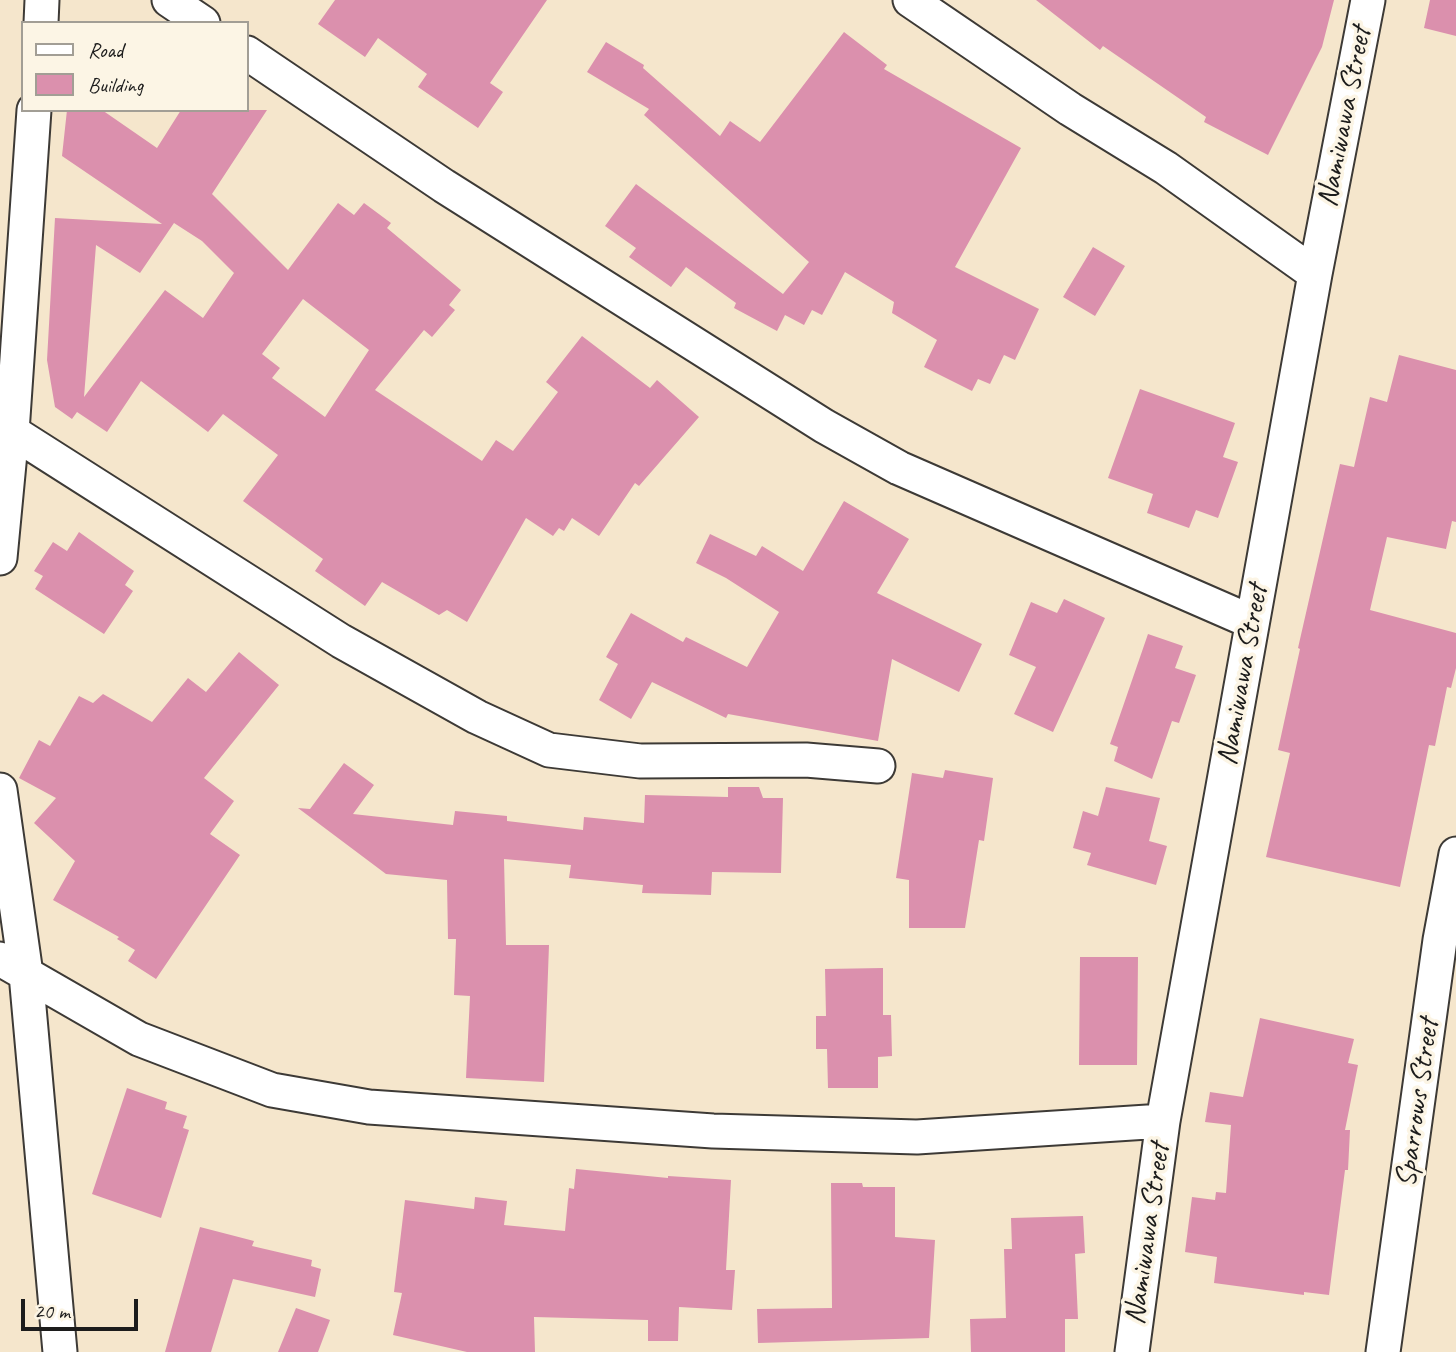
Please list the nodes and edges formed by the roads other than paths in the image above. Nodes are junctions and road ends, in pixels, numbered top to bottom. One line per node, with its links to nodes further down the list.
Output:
1 (42, 0): 5 (street)
2 (169, 0): 6 (street)
3 (910, 0): 9 (street)
4 (1368, 0): 9 (street, Namiwawa Street)
5 (41, 21)
6 (199, 21)
7 (248, 54): 12 (street)
8 (34, 112): 10 (street)
9 (1315, 274): 12 (street, Namiwawa Street)
10 (6, 428): 11 (street); 13 (street)
11 (0, 558)
12 (1252, 622): 17 (street, Namiwawa Street)
13 (878, 766)
14 (0, 790): 16 (street)
15 (1456, 854): 20 (street, Sparrows Street)
16 (13, 966): 17 (street); 18 (street)
17 (1163, 1121): 19 (street, Namiwawa Street)
18 (60, 1352)
19 (1132, 1352)
20 (1383, 1352)

